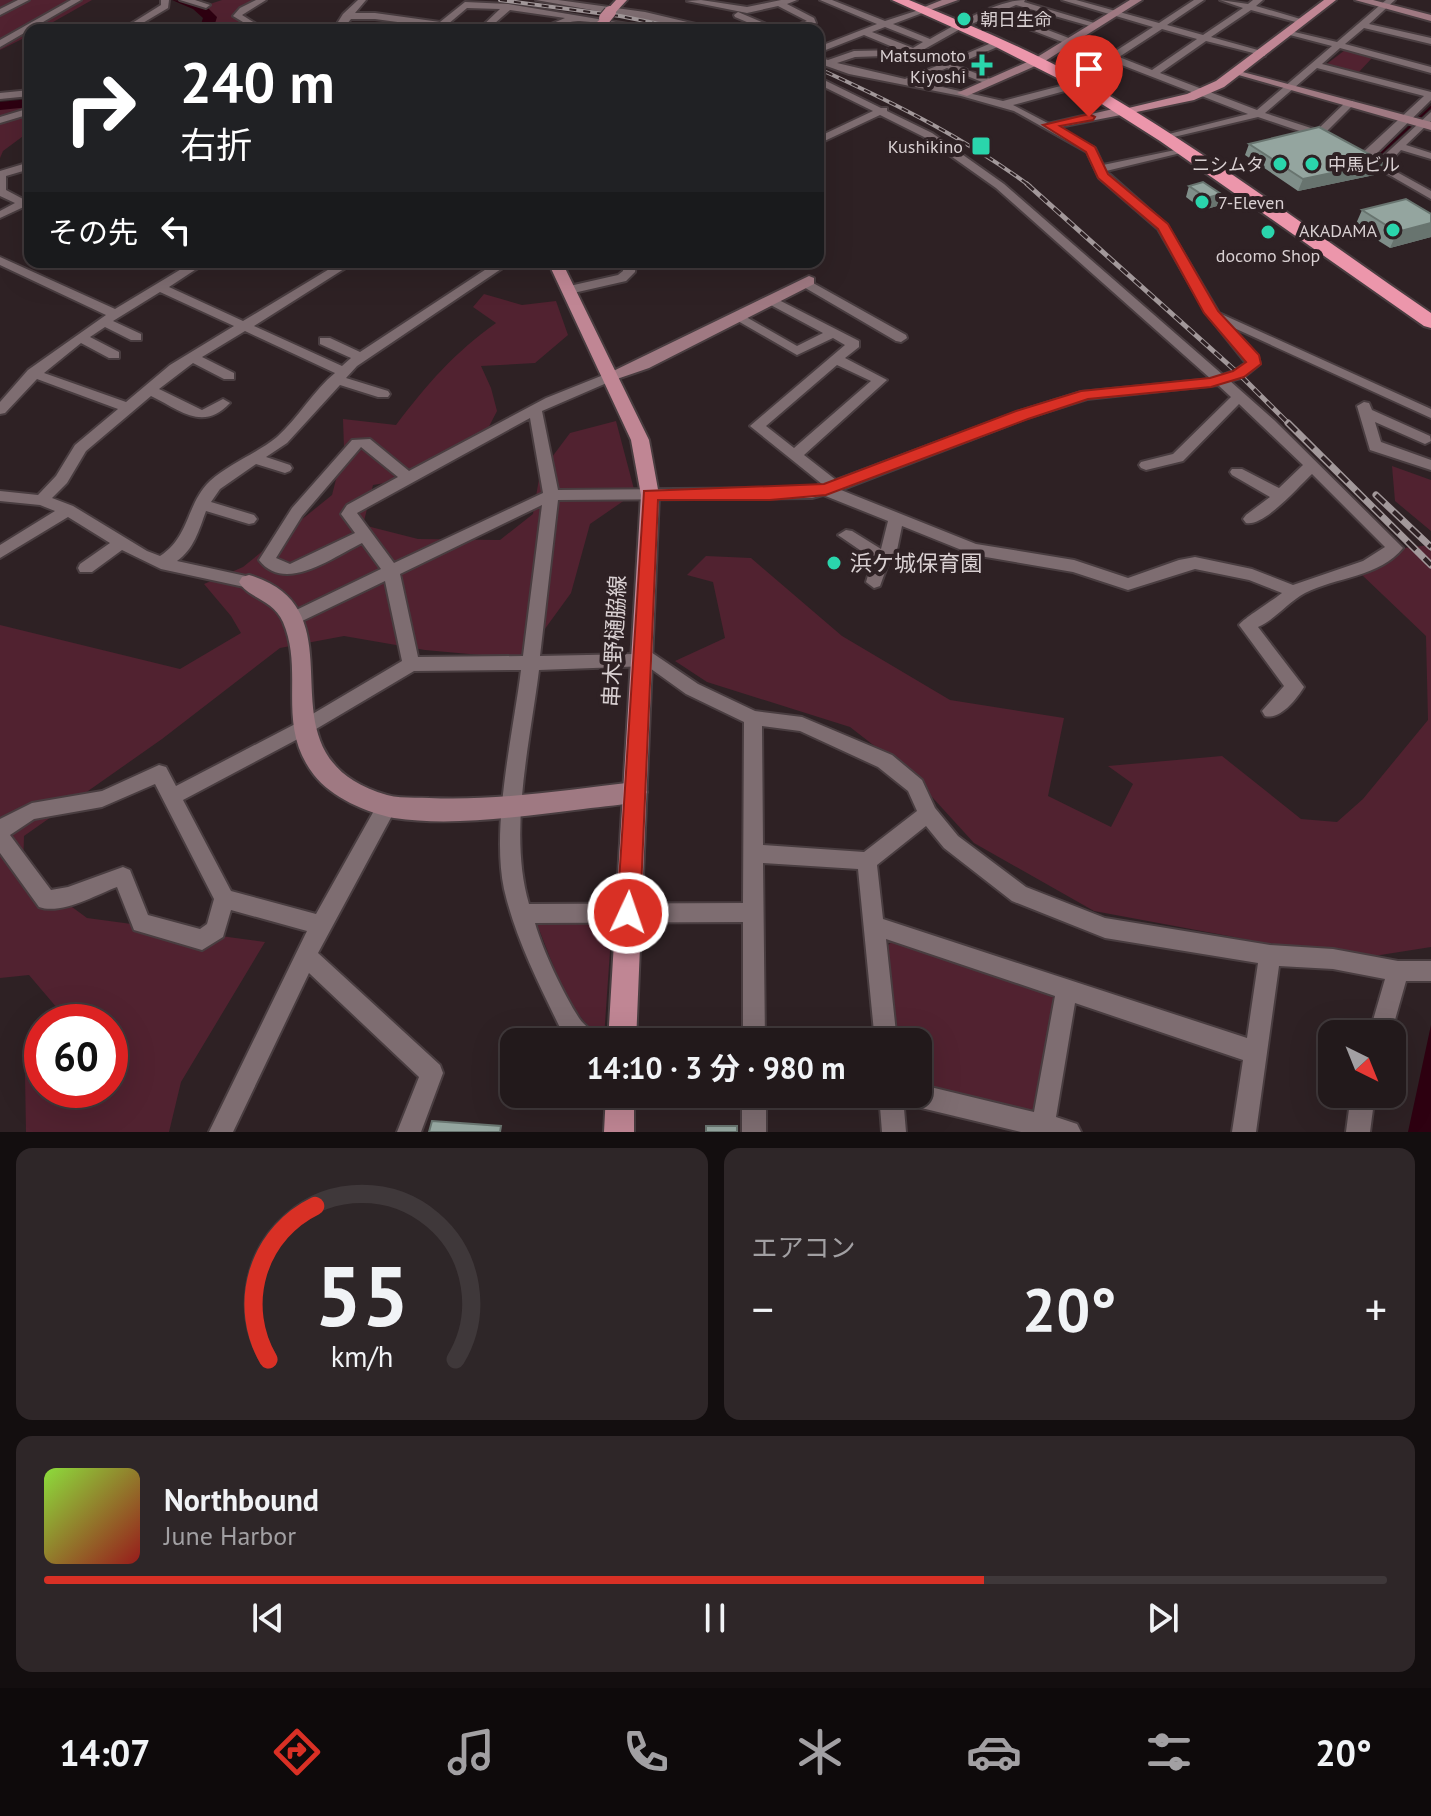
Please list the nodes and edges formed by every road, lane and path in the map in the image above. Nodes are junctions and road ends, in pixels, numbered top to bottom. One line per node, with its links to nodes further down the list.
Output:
1 (25, 0): 28 (street)
2 (77, 0): 40 (street)
3 (165, 0): 41 (street)
4 (184, 0): 24 (street)
5 (262, 0): 42 (street)
6 (348, 0): 7 (street)
7 (361, 0): 33 (street)
8 (540, 0): 32 (street)
9 (622, 0): 32 (main road)
10 (824, 0): 39 (street)
11 (898, 0): 27 (highway)
12 (953, 0): 27 (street)
13 (1070, 0): 31 (street)
14 (1137, 0): 31 (street)
15 (1200, 0): 59 (street)
16 (1224, 0): 26 (street)
17 (1259, 0): 26 (street)
18 (1331, 0): 38 (main road)
19 (1360, 0): 23 (street)
20 (691, 1): 29 (street); 37 (street)
21 (788, 1): 29 (street); 54 (street)
22 (1020, 1): 30 (street); 56 (street)
23 (1388, 3): 35 (street); 57 (street)
24 (206, 5)
25 (508, 7): 34 (street); 46 (street); 47 (street)
26 (1249, 7): 38 (street); 64 (street)
27 (922, 10): 39 (street); 58 (highway)
28 (0, 12)
29 (743, 12): 52 (street); 53 (street)
30 (996, 13): 55 (street); 58 (street)
31 (1115, 13): 56 (street); 59 (street)
32 (608, 15): 34 (street); 37 (street); 49 (main road); 50 (street)
33 (346, 16): 36 (street); 43 (street)
34 (578, 16): 48 (street)
35 (1431, 18)
36 (407, 20): 44 (street); 45 (street)
37 (674, 21): 51 (street)
38 (1303, 21): 63 (main road)
39 (887, 23): 62 (street); 67 (street)
40 (35, 24)
41 (135, 24)
42 (252, 24)
43 (341, 24)
44 (403, 24)
45 (425, 24)
46 (443, 24)
47 (489, 24)
48 (557, 24)
49 (600, 24)
50 (639, 24)
51 (688, 24)
52 (726, 24)
53 (763, 24)
54 (809, 24)
55 (1028, 25): 61 (street); 66 (street)
56 (1097, 25): 66 (street)
57 (1363, 25): 69 (street); 70 (street)
58 (959, 26): 65 (highway); 67 (street)
59 (1160, 26): 64 (street); 75 (street)
60 (24, 30): 68 (street)
61 (1015, 30)
62 (864, 32): 71 (street); 73 (street)
63 (1289, 32): 69 (street); 74 (main road)
64 (1204, 38): 74 (street); 83 (street)
65 (996, 39): 76 (highway); 79 (street)
66 (1070, 41): 75 (street); 76 (street)
67 (930, 42): 73 (street)
68 (0, 44)
69 (1338, 45): 70 (street); 80 (street)
70 (1393, 46): 72 (street); 72 (street); 84 (street)
71 (824, 48)
72 (1421, 50): 81 (street)
73 (913, 52): 78 (street); 79 (street)
74 (1262, 54): 82 (main road)
75 (1113, 57): 83 (street)
76 (1038, 61): 86 (street); 88 (highway)
77 (824, 62): 78 (street)
78 (829, 63): 85 (street)
79 (946, 65): 85 (street); 86 (street)
80 (1315, 65): 84 (street); 89 (street)
81 (1431, 70)
82 (1239, 72): 89 (street); 90 (main road)
83 (1154, 73): 90 (street)
84 (1359, 76): 93 (street)
85 (908, 81): 91 (street)
86 (990, 82): 91 (street)
87 (824, 83): 97 (street)
88 (1080, 84): 96 (street); 98 (highway)
89 (1290, 86): 95 (street); 100 (street)
90 (1204, 92): 98 (main road); 100 (street)
91 (963, 93): 96 (street)
92 (24, 94): 94 (street)
93 (1431, 95): 102 (street)
94 (0, 96)
95 (1350, 103): 102 (street); 105 (street)
96 (1001, 105): 104 (street)
97 (883, 110): 106 (street); 150 (street)
98 (1122, 111): 104 (street); 107 (highway)
99 (24, 113): 101 (street)
100 (1258, 114): 105 (street); 107 (street)
101 (0, 120)
102 (1407, 120): 103 (street); 113 (street)
103 (1428, 122): 109 (street)
104 (1049, 125): 116 (street)
105 (1320, 133): 108 (street)
106 (824, 138)
107 (1165, 138): 110 (highway)
108 (1343, 145)
109 (1399, 146): 112 (street); 114 (street)
110 (1181, 150): 116 (street); 133 (highway)
111 (1354, 152): 113 (street)
112 (1431, 156)
113 (1365, 158): 114 (street)
114 (1379, 166): 118 (street)
115 (24, 167): 117 (street)
116 (1099, 169): 132 (street)
117 (0, 176): 119 (street)
118 (1431, 196)
119 (24, 200)
120 (24, 203): 121 (street)
121 (0, 215)
122 (0, 261): 134 (street)
123 (191, 268): 129 (street)
124 (339, 268): 136 (street)
125 (496, 268): 144 (street)
126 (558, 268): 130 (main road, 串木野樋脇線)
127 (629, 268): 130 (street)
128 (807, 282): 131 (street); 140 (street)
129 (160, 287): 134 (street); 136 (street)
130 (569, 290): 149 (main road, 串木野樋脇線)
131 (771, 300): 135 (street); 137 (street)
132 (1212, 313): 150 (street); 152 (street)
133 (1427, 314)
134 (109, 317): 138 (street); 139 (street)
135 (737, 317): 137 (street); 149 (street)
136 (245, 324): 143 (street); 148 (street)
137 (831, 334): 145 (street)
138 (80, 337): 142 (street); 146 (street)
139 (136, 337)
140 (901, 338)
141 (325, 341): 144 (street)
142 (114, 355)
143 (192, 357): 147 (street); 151 (street)
144 (360, 357): 148 (street)
145 (836, 359): 162 (street); 162 (street)
146 (33, 373): 156 (street); 158 (street)
147 (229, 376)
148 (340, 376): 153 (street); 163 (street)
149 (611, 376): 157 (street); 172 (main road, 串木野樋脇線)
150 (1222, 380): 154 (street); 170 (street)
151 (148, 389): 155 (street); 156 (street)
152 (1378, 391): 159 (street); 160 (street)
153 (383, 394)
154 (1238, 397): 164 (street); 166 (street)
155 (223, 403)
156 (125, 407): 175 (street)
157 (535, 409): 169 (street); 171 (street)
158 (0, 410)
159 (1365, 412): 161 (street); 165 (street)
160 (1431, 414)
161 (1425, 439)
162 (795, 455): 170 (street)
163 (252, 458): 167 (street); 176 (street)
164 (1146, 465)
165 (1431, 465)
166 (1311, 466): 174 (street); 191 (street)
167 (285, 468)
168 (1237, 472): 174 (street)
169 (408, 478): 181 (street); 181 (street)
170 (831, 488): 172 (street); 179 (street)
171 (551, 495): 172 (street); 188 (street); 194 (street)
172 (650, 495): 193 (main road, 串木野樋脇線)
173 (0, 496): 175 (street)
174 (1281, 496): 180 (street)
175 (42, 500): 177 (street)
176 (201, 504): 178 (street); 186 (street)
177 (68, 510): 183 (street); 184 (street)
178 (249, 519)
179 (896, 519): 185 (street); 191 (street)
180 (1251, 519)
181 (365, 535): 188 (street)
182 (846, 535): 185 (street)
183 (121, 543): 186 (street); 187 (street)
184 (0, 552)
185 (882, 557): 190 (street)
186 (161, 563): 189 (street)
187 (86, 568)
188 (391, 571): 192 (street); 195 (street)
189 (249, 582): 192 (street)
190 (874, 582)
191 (1297, 590): 196 (street)
192 (294, 618): 198 (street)
193 (641, 657): 194 (street); 197 (street); 199 (main road, 串木野樋脇線)
194 (531, 663): 195 (street); 201 (street)
195 (411, 664): 198 (street)
196 (1271, 711)
197 (753, 718): 203 (street); 206 (street)
198 (305, 727): 200 (street); 202 (street)
199 (635, 792): 201 (street); 210 (main road, 串木野樋脇線)
200 (172, 797): 204 (street); 208 (street)
201 (513, 805): 202 (street); 211 (street)
202 (387, 806): 212 (street)
203 (928, 814): 207 (street); 214 (street)
204 (0, 831)
205 (0, 837): 208 (street)
206 (753, 853): 207 (street); 209 (street)
207 (867, 861): 213 (street)
208 (224, 899): 212 (street)
209 (754, 912): 210 (street); 222 (street)
210 (628, 913): 211 (street); 221 (main road, 串木野樋脇線)
211 (521, 914): 220 (street)
212 (321, 925): 215 (street)
213 (876, 926): 218 (street); 223 (street)
214 (1270, 955): 216 (street); 224 (street)
215 (306, 956): 231 (street); 232 (street)
216 (1398, 971): 217 (street); 219 (street)
217 (1431, 971)
218 (1067, 988): 224 (street); 230 (street)
219 (1384, 1020)
220 (572, 1028)
221 (623, 1028)
222 (754, 1028)
223 (885, 1028)
224 (1254, 1052): 237 (street)
225 (932, 1099): 230 (street)
226 (620, 1108): 233 (main road)
227 (754, 1108): 234 (street)
228 (892, 1108): 235 (street)
229 (1361, 1108): 238 (street)
230 (1043, 1126): 236 (street)
231 (221, 1132)
232 (409, 1132)
233 (619, 1132)
234 (754, 1132)
235 (894, 1132)
236 (1069, 1132)
237 (1244, 1132)
238 (1358, 1132)

